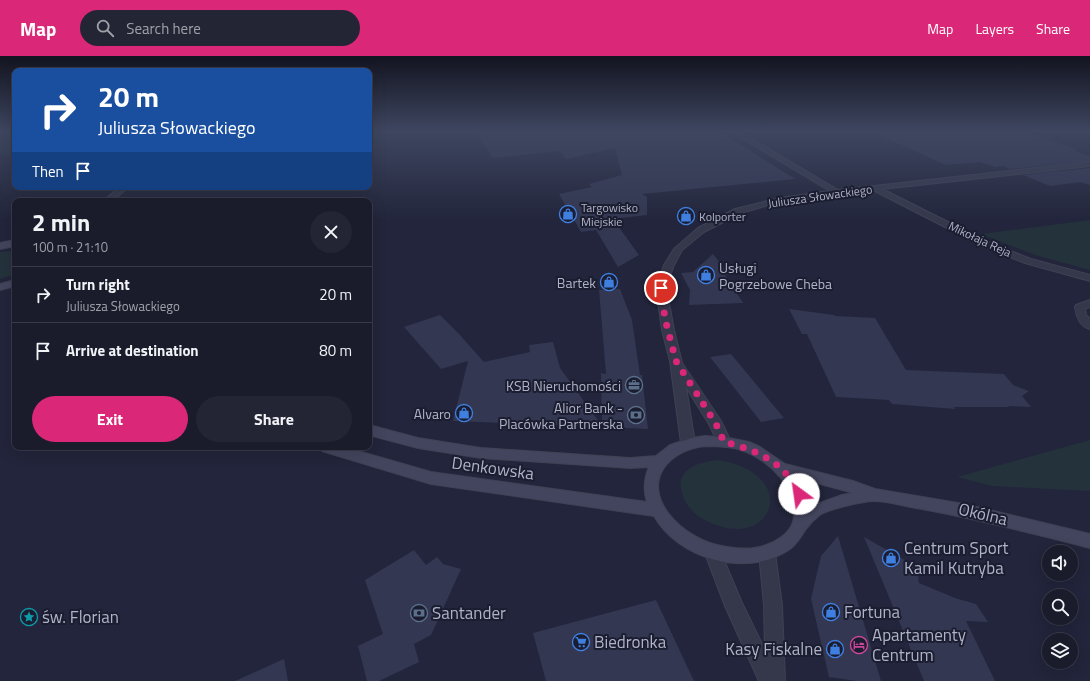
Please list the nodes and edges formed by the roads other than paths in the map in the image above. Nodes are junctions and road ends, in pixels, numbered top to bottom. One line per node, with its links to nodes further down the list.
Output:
1 (785, 161): 5 (street)
2 (1090, 164): 3 (street, Juliusza Słowackiego)
3 (874, 188): 5 (street, Juliusza Słowackiego); 9 (street, Mikołaja Reja)
4 (121, 190): 6 (street)
5 (837, 192): 12 (street, Juliusza Słowackiego)
6 (111, 198)
7 (12, 243): 8 (main road)
8 (0, 246)
9 (1090, 278)
10 (1090, 303): 11 (street)
11 (1090, 326)
12 (676, 361): 14 (street, Juliusza Słowackiego); 15 (street, Juliusza Słowackiego)
13 (372, 431): 17 (main road, Denkowska)
14 (724, 442): 15 (main road); 18 (main road)
15 (688, 443): 17 (main road)
16 (337, 450): 20 (main road, Denkowska)
17 (659, 461): 20 (main road)
18 (780, 468): 19 (main road, Okólna); 21 (main road)
19 (874, 495): 21 (main road, Okólna); 22 (main road, Okólna)
20 (658, 510): 23 (main road)
21 (802, 523): 24 (main road)
22 (1090, 541)
23 (712, 551): 24 (main road); 25 (street)
24 (767, 553): 26 (street)
25 (769, 681)
26 (775, 681)

